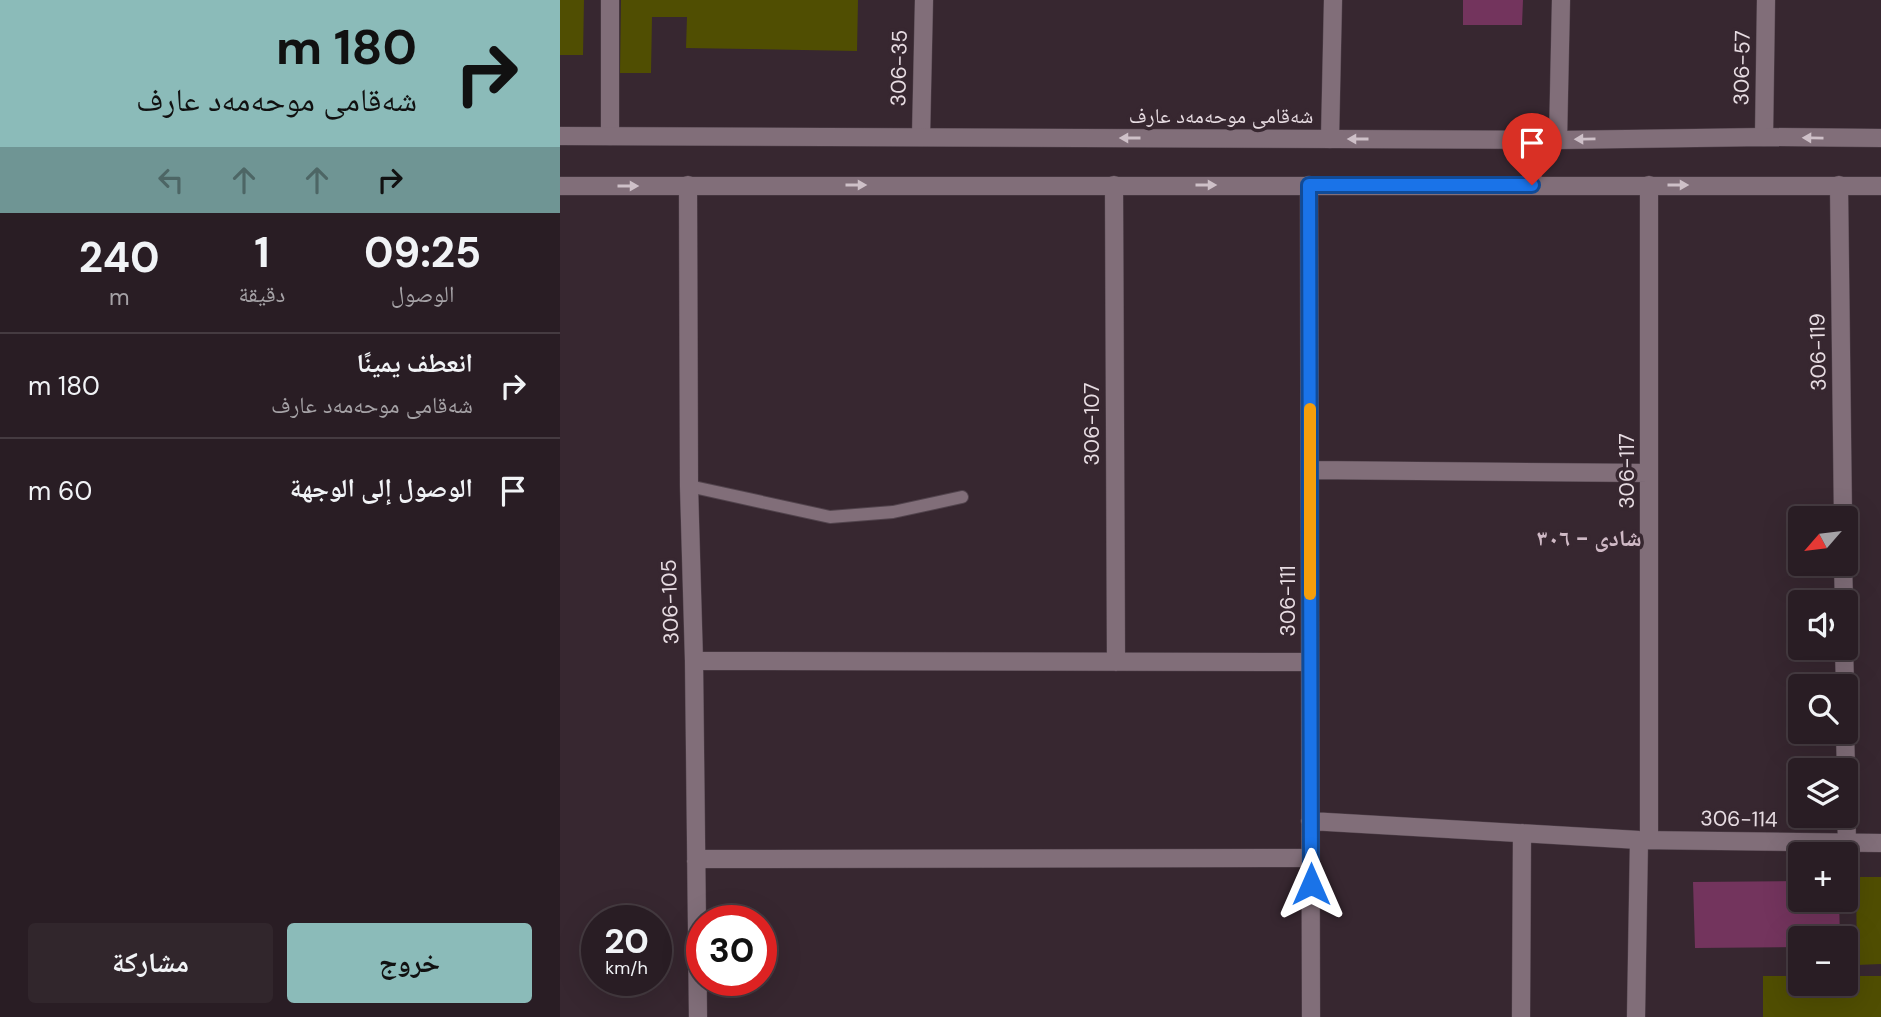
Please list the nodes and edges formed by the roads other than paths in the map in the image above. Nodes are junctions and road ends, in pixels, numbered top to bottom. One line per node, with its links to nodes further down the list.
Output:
1 (610, 0): 7 (street)
2 (923, 0): 8 (street, 306-35)
3 (1333, 0): 11 (street)
4 (1561, 0): 13 (street)
5 (1766, 0): 9 (street, 306-57)
6 (560, 136): 7 (street, شەقامی موحەمەد عارف)
7 (610, 136): 8 (street, شەقامی موحەمەد عارف)
8 (921, 137): 11 (street, شەقامی موحەمەد عارف, one-way to 8)
9 (1764, 137): 10 (street, شەقامی موحەمەد عارف, one-way to 9); 13 (street, شەقامی موحەمەد عارف, one-way to 13)
10 (1881, 138)
11 (1331, 139): 12 (street, شەقامی موحەمەد عارف, one-way to 11)
12 (1534, 140): 13 (street, شەقامی موحەمەد عارف); 16 (street)
13 (1558, 140)
14 (1114, 185): 15 (street, one-way to 15); 20 (street, one-way to 14); 28 (street, 306-107)
15 (1309, 185): 16 (street); 22 (street, 306-111)
16 (1532, 185): 17 (street)
17 (1649, 185): 18 (street, one-way to 18); 23 (street, 306-117)
18 (1839, 185): 21 (street); 26 (street, 306-119)
19 (560, 186): 20 (street, one-way to 20)
20 (688, 186): 24 (street, 306-105)
21 (1881, 186)
22 (1311, 470): 23 (street); 29 (street, 306-111)
23 (1649, 473): 32 (street, 306-117)
24 (689, 486): 25 (lane); 27 (street, 306-105)
25 (962, 497)
26 (1843, 506)
27 (694, 661): 28 (street); 37 (street, 306-105)
28 (1116, 662): 29 (street)
29 (1310, 662): 30 (street, 306-111)
30 (1310, 821): 31 (street, 306-114); 36 (street, 306-111)
31 (1522, 833): 32 (street, 306-114); 40 (street)
32 (1644, 840): 33 (street, 306-114); 41 (street, 306-117)
33 (1788, 842)
34 (1858, 843): 35 (street, 306-114)
35 (1881, 843)
36 (1310, 858): 37 (street); 39 (street, 306-111)
37 (696, 861): 38 (street, 306-105)
38 (698, 1017)
39 (1311, 1017)
40 (1521, 1017)
41 (1636, 1017)

